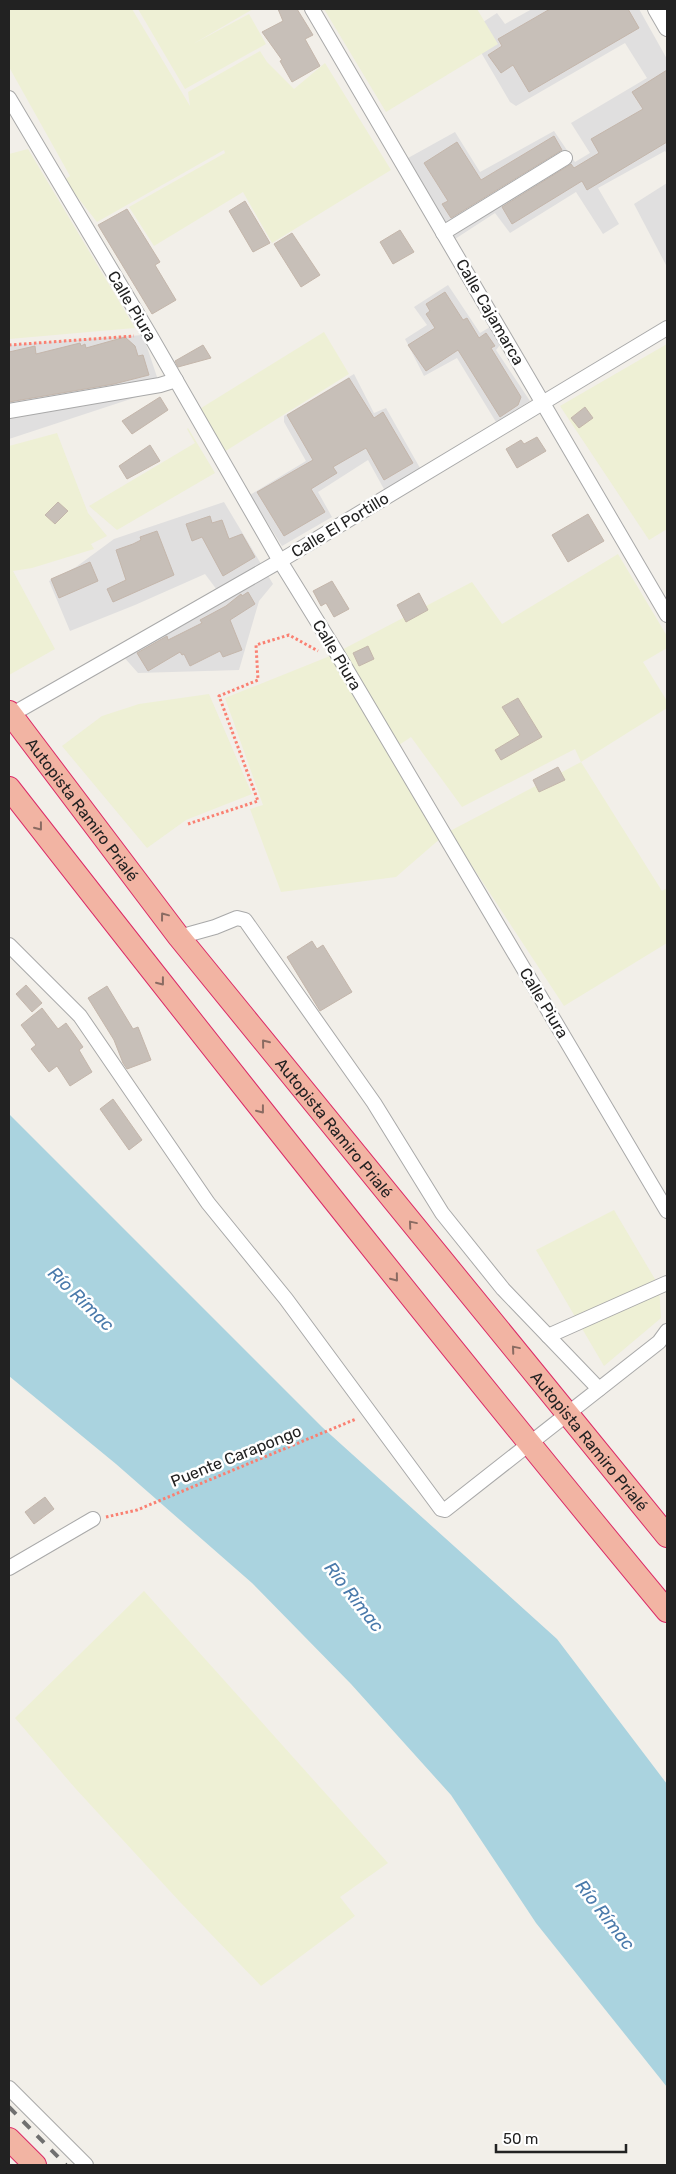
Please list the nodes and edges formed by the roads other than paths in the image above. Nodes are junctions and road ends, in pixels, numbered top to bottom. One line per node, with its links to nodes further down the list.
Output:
1 (312, 9): 6 (street, Calle Cajamarca)
2 (656, 9): 3 (street)
3 (667, 28)
4 (9, 98): 8 (street, Calle Piura)
5 (565, 158): 6 (street)
6 (443, 233): 9 (street, Calle Cajamarca)
7 (667, 328): 9 (street, Calle El Portillo)
8 (176, 380): 10 (street); 11 (street, Calle Piura)
9 (544, 404): 11 (street, Calle El Portillo); 12 (street, Calle Cajamarca)
10 (9, 411)
11 (280, 561): 13 (street, Calle El Portillo); 17 (street, Calle Piura)
12 (667, 615)
13 (9, 714): 15 (highway, Autopista Ramiro Prialé, one-way to 13)
14 (9, 788): 23 (highway, one-way to 23)
15 (179, 937): 20 (street); 22 (highway, Autopista Ramiro Prialé, one-way to 15)
16 (9, 945): 23 (street)
17 (667, 1211)
18 (667, 1283): 20 (street)
19 (667, 1331): 21 (street)
20 (548, 1336): 21 (street)
21 (599, 1389): 22 (street)
22 (568, 1413): 23 (street); 25 (highway, Autopista Ramiro Prialé)
23 (529, 1444): 27 (highway)
24 (93, 1519): 26 (street)
25 (667, 1536)
26 (9, 1568)
27 (667, 1611)
28 (9, 2088): 31 (street)
29 (9, 2139): 30 (highway)
30 (35, 2165)
31 (86, 2165)

